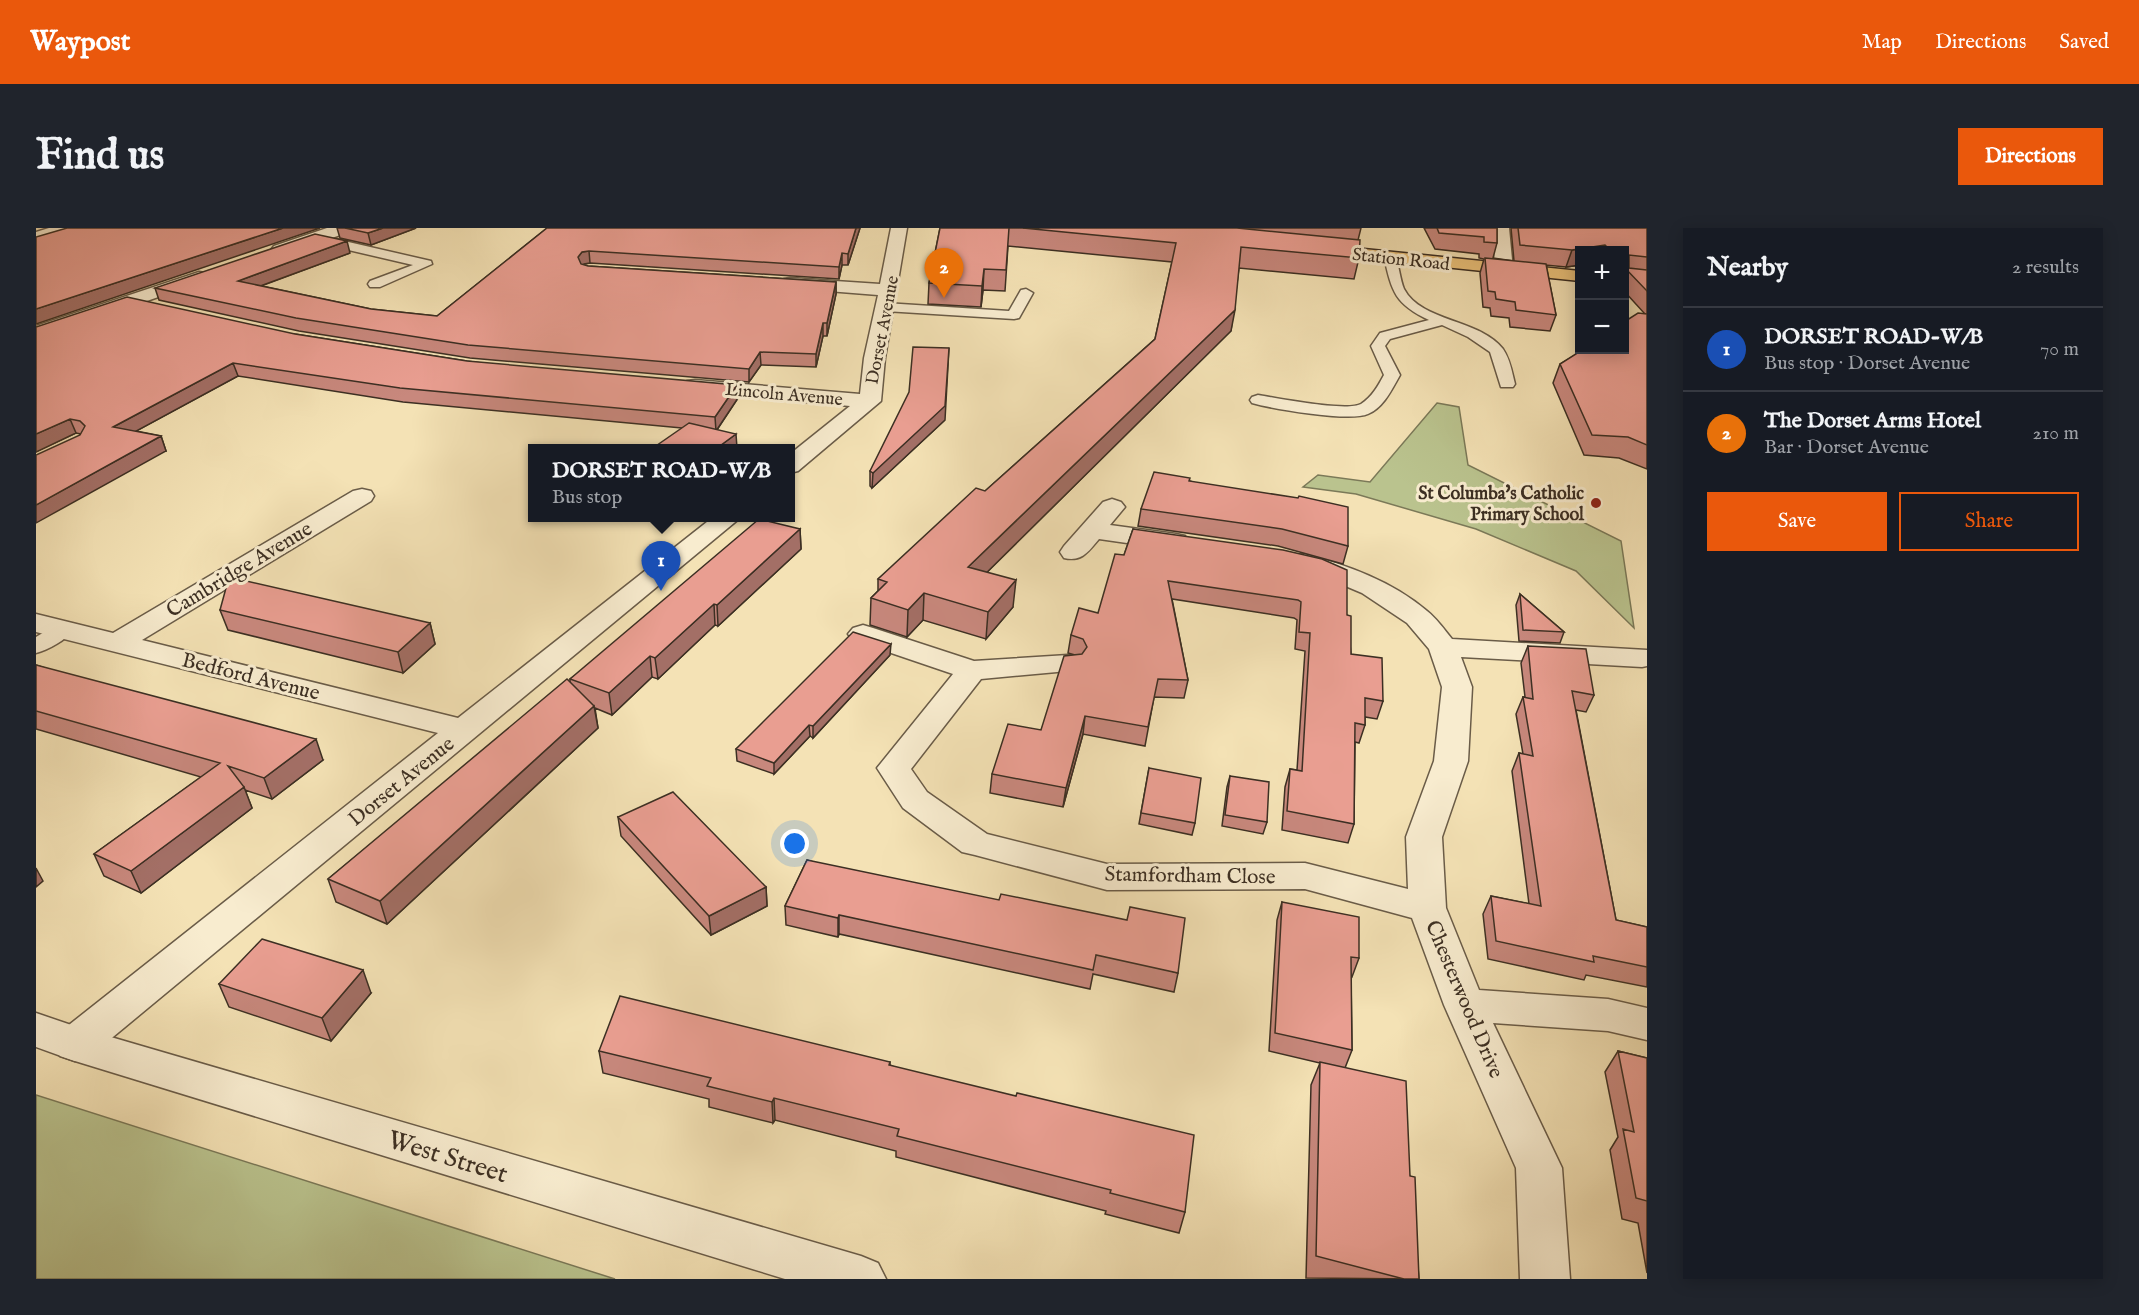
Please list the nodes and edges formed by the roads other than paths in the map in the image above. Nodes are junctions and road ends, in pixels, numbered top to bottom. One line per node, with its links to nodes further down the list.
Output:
1 (68, 228): 5 (street)
2 (343, 228): 6 (street)
3 (899, 228): 16 (street, Dorset Avenue)
4 (1501, 228): 10 (street)
5 (36, 237)
6 (314, 238): 8 (street); 14 (lane)
7 (1296, 247): 9 (main road, Station Road)
8 (260, 256)
9 (1390, 257): 10 (main road, Station Road); 19 (lane)
10 (1504, 270): 12 (main road, Station Road)
11 (217, 271): 17 (street)
12 (1575, 276)
13 (770, 282): 16 (street)
14 (375, 284)
15 (1026, 293): 16 (lane)
16 (887, 299): 24 (street, Dorset Avenue)
17 (130, 301): 18 (street); 20 (street)
18 (164, 308)
19 (1442, 321): 22 (lane); 23 (lane)
20 (36, 333)
21 (670, 384): 24 (street, Lincoln Avenue)
22 (1507, 384)
23 (1258, 400)
24 (870, 401): 25 (street, Dorset Avenue)
25 (795, 462)
26 (362, 496): 33 (street, Cambridge Avenue)
27 (721, 522): 39 (street, Dorset Avenue)
28 (1092, 530): 29 (street)
29 (1210, 547)
30 (1279, 557): 35 (street, Chesterwood Drive)
31 (49, 626): 33 (street, Bedford Avenue); 34 (lane)
32 (863, 634): 38 (street)
33 (117, 643): 39 (street, Bedford Avenue)
34 (36, 647)
35 (1443, 647): 36 (street); 40 (street, Chesterwood Drive)
36 (1642, 658)
37 (1068, 664): 38 (street)
38 (972, 670): 40 (street, Stamfordham Close)
39 (465, 730): 43 (street, Dorset Avenue)
40 (1427, 908): 41 (street, Chesterwood Drive)
41 (1464, 1005): 42 (street); 45 (street, Chesterwood Drive)
42 (1647, 1024)
43 (56, 1037): 44 (street, West Street)
44 (861, 1279)
45 (1545, 1279)

